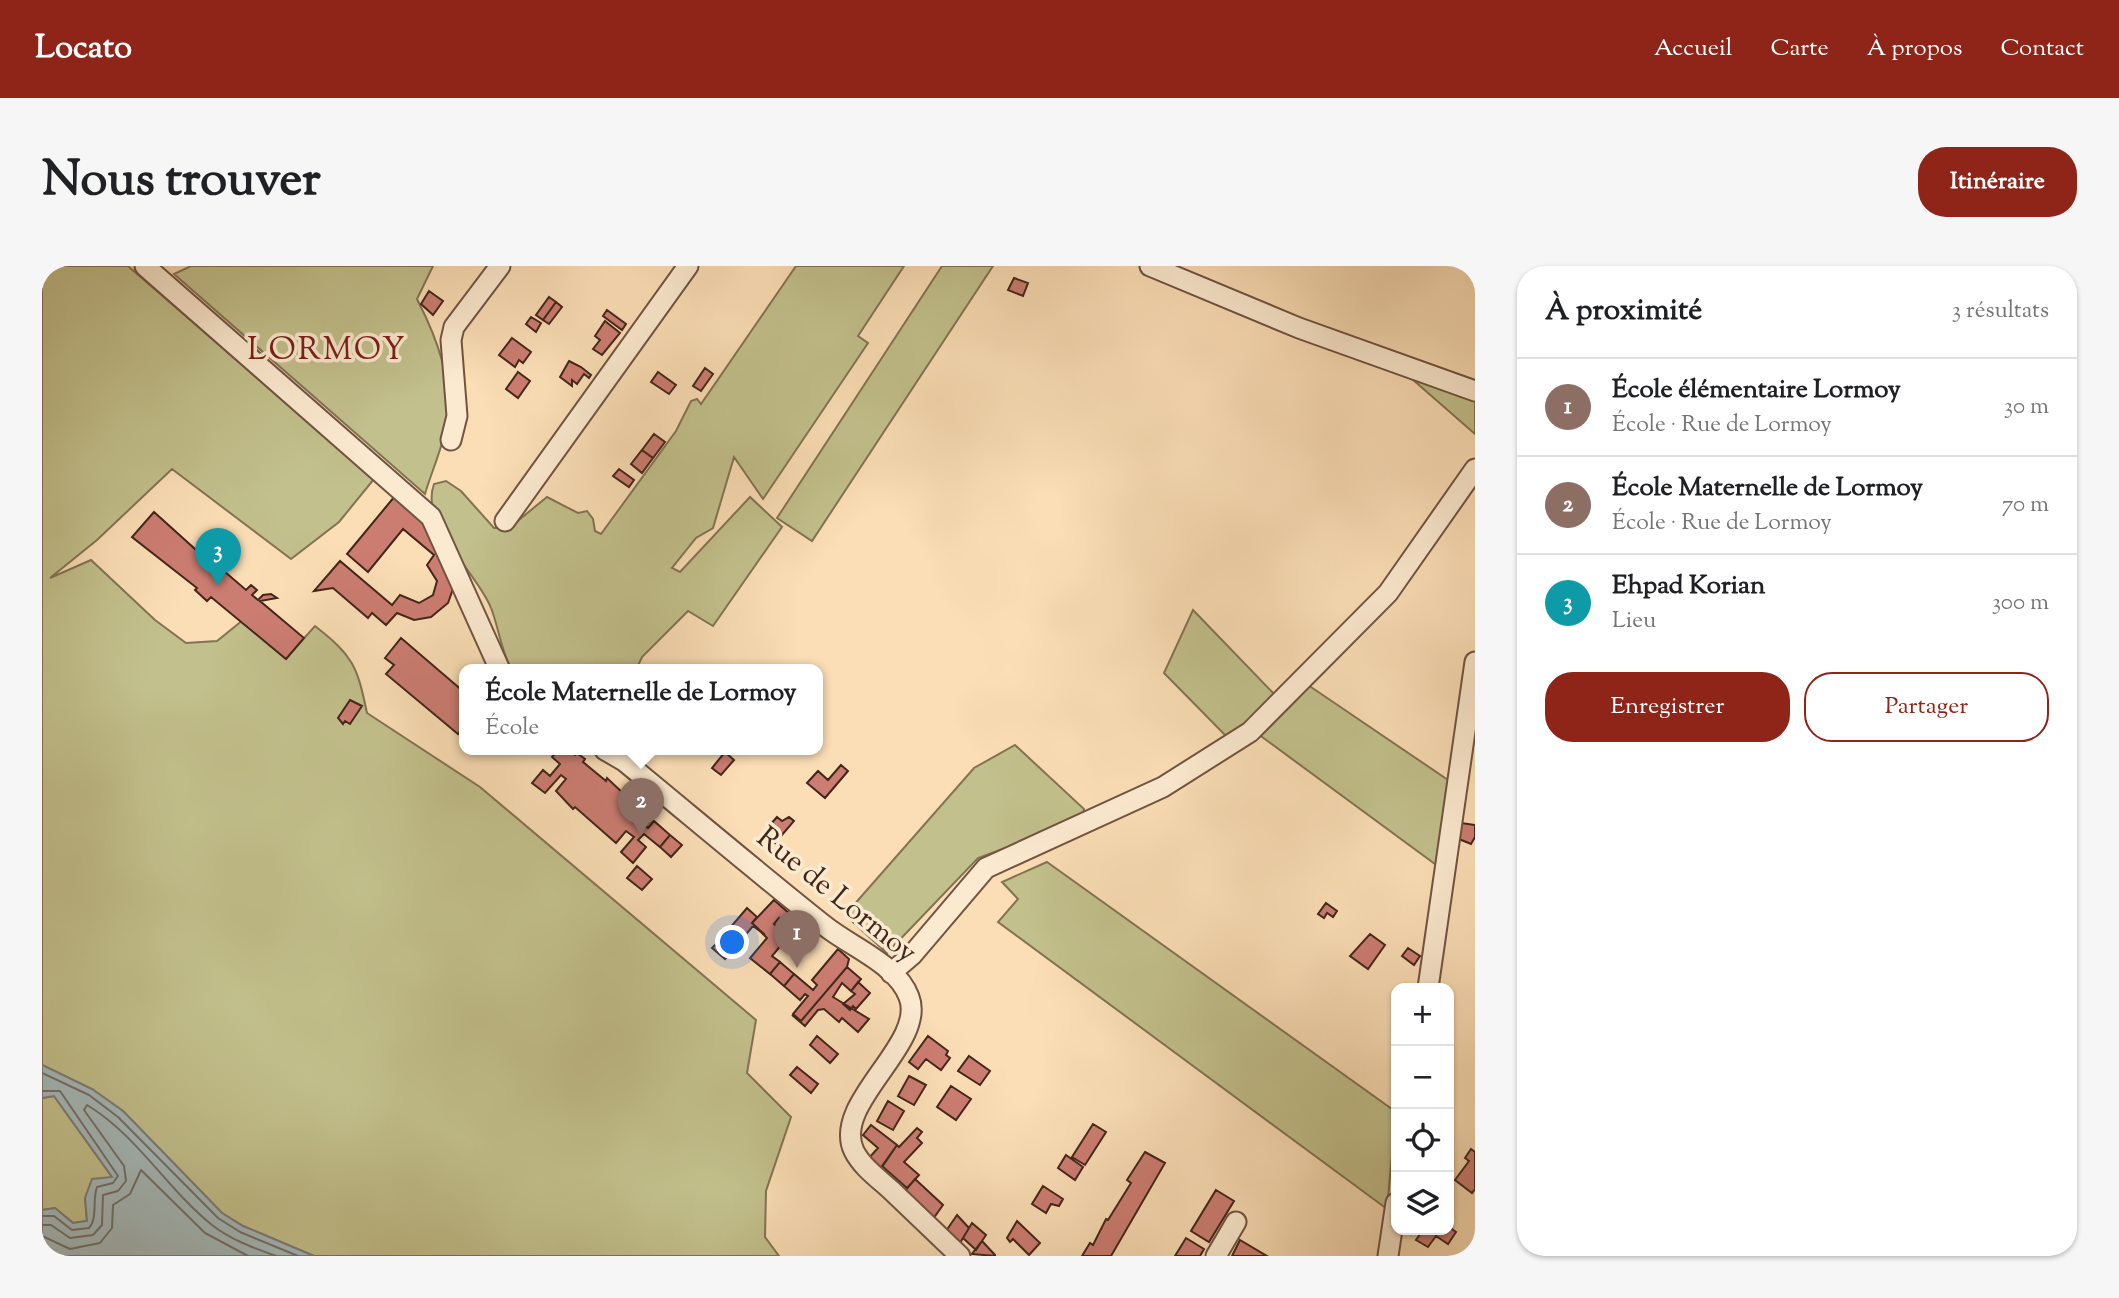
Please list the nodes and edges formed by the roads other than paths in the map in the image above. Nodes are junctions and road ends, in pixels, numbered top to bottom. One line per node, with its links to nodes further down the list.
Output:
1 (145, 266): 10 (street)
2 (500, 266): 6 (street)
3 (688, 266): 8 (street)
4 (1150, 266): 5 (street)
5 (1475, 391)
6 (451, 440)
7 (1475, 469): 12 (street)
8 (505, 521)
9 (1475, 662): 13 (street)
10 (497, 664)
11 (614, 755): 12 (street, Rue de Lormoy)
12 (891, 973): 16 (street, Rue de Lormoy)
13 (1428, 983)
14 (1236, 1222): 17 (street)
15 (1391, 1235): 18 (street)
16 (960, 1256)
17 (1216, 1256)
18 (1388, 1256)

